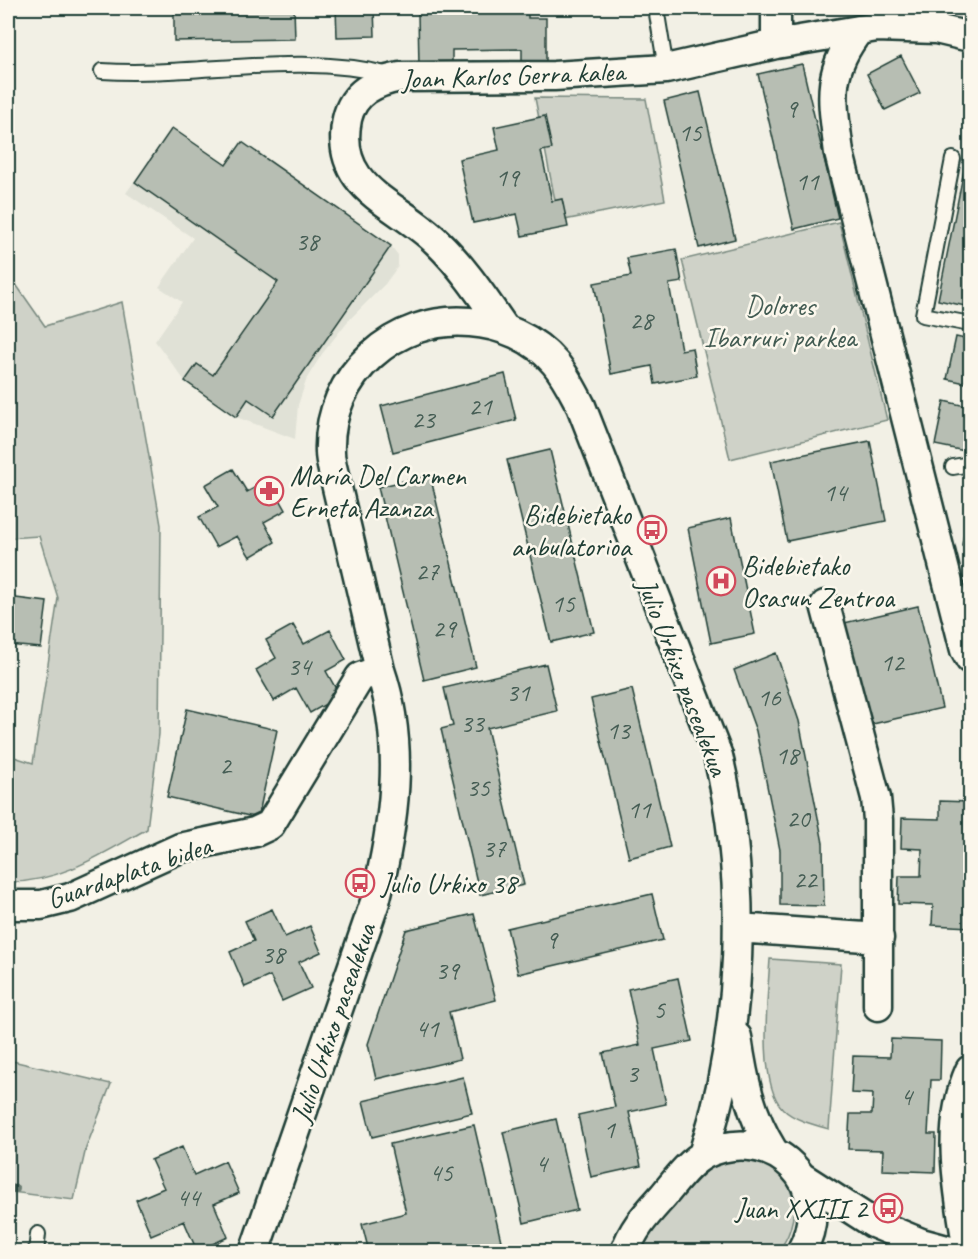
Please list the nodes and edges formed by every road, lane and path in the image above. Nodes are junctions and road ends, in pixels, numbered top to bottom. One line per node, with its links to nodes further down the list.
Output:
1 (656, 8): 6 (lane)
2 (776, 8): 5 (street)
3 (859, 30): 4 (street, Joan Karlos Gerra kalea); 5 (street, Joan Karlos Gerra kalea); 15 (street)
4 (970, 37)
5 (777, 44): 6 (street, Joan Karlos Gerra kalea)
6 (666, 69): 8 (street, Joan Karlos Gerra kalea)
7 (102, 72): 8 (lane)
8 (400, 77): 11 (street, Joan Karlos Gerra kalea)
9 (953, 159): 10 (lane)
10 (970, 324)
11 (505, 329): 16 (street, Julio Urkixo pasealekua); 18 (street, Julio Urkixo pasealekua)
12 (970, 464): 13 (lane)
13 (953, 467)
14 (825, 605): 19 (street)
15 (970, 660)
16 (380, 670): 17 (street, Guardaplata bidea); 29 (street, Julio Urkixo pasealekua)
17 (8, 904)
18 (738, 928): 19 (street); 20 (street, Julio Urkixo pasealekua)
19 (879, 938): 21 (street)
20 (733, 1003): 23 (street, Julio Urkixo pasealekua); 24 (street, Julio Urkixo pasealekua)
21 (878, 1006)
22 (970, 1070): 32 (street)
23 (772, 1150): 24 (street); 25 (street)
24 (703, 1155): 27 (street)
25 (803, 1178): 30 (street); 31 (street)
26 (38, 1234): 28 (lane)
27 (623, 1245)
28 (36, 1251)
29 (254, 1251)
30 (801, 1251)
31 (954, 1251)
32 (968, 1251)

